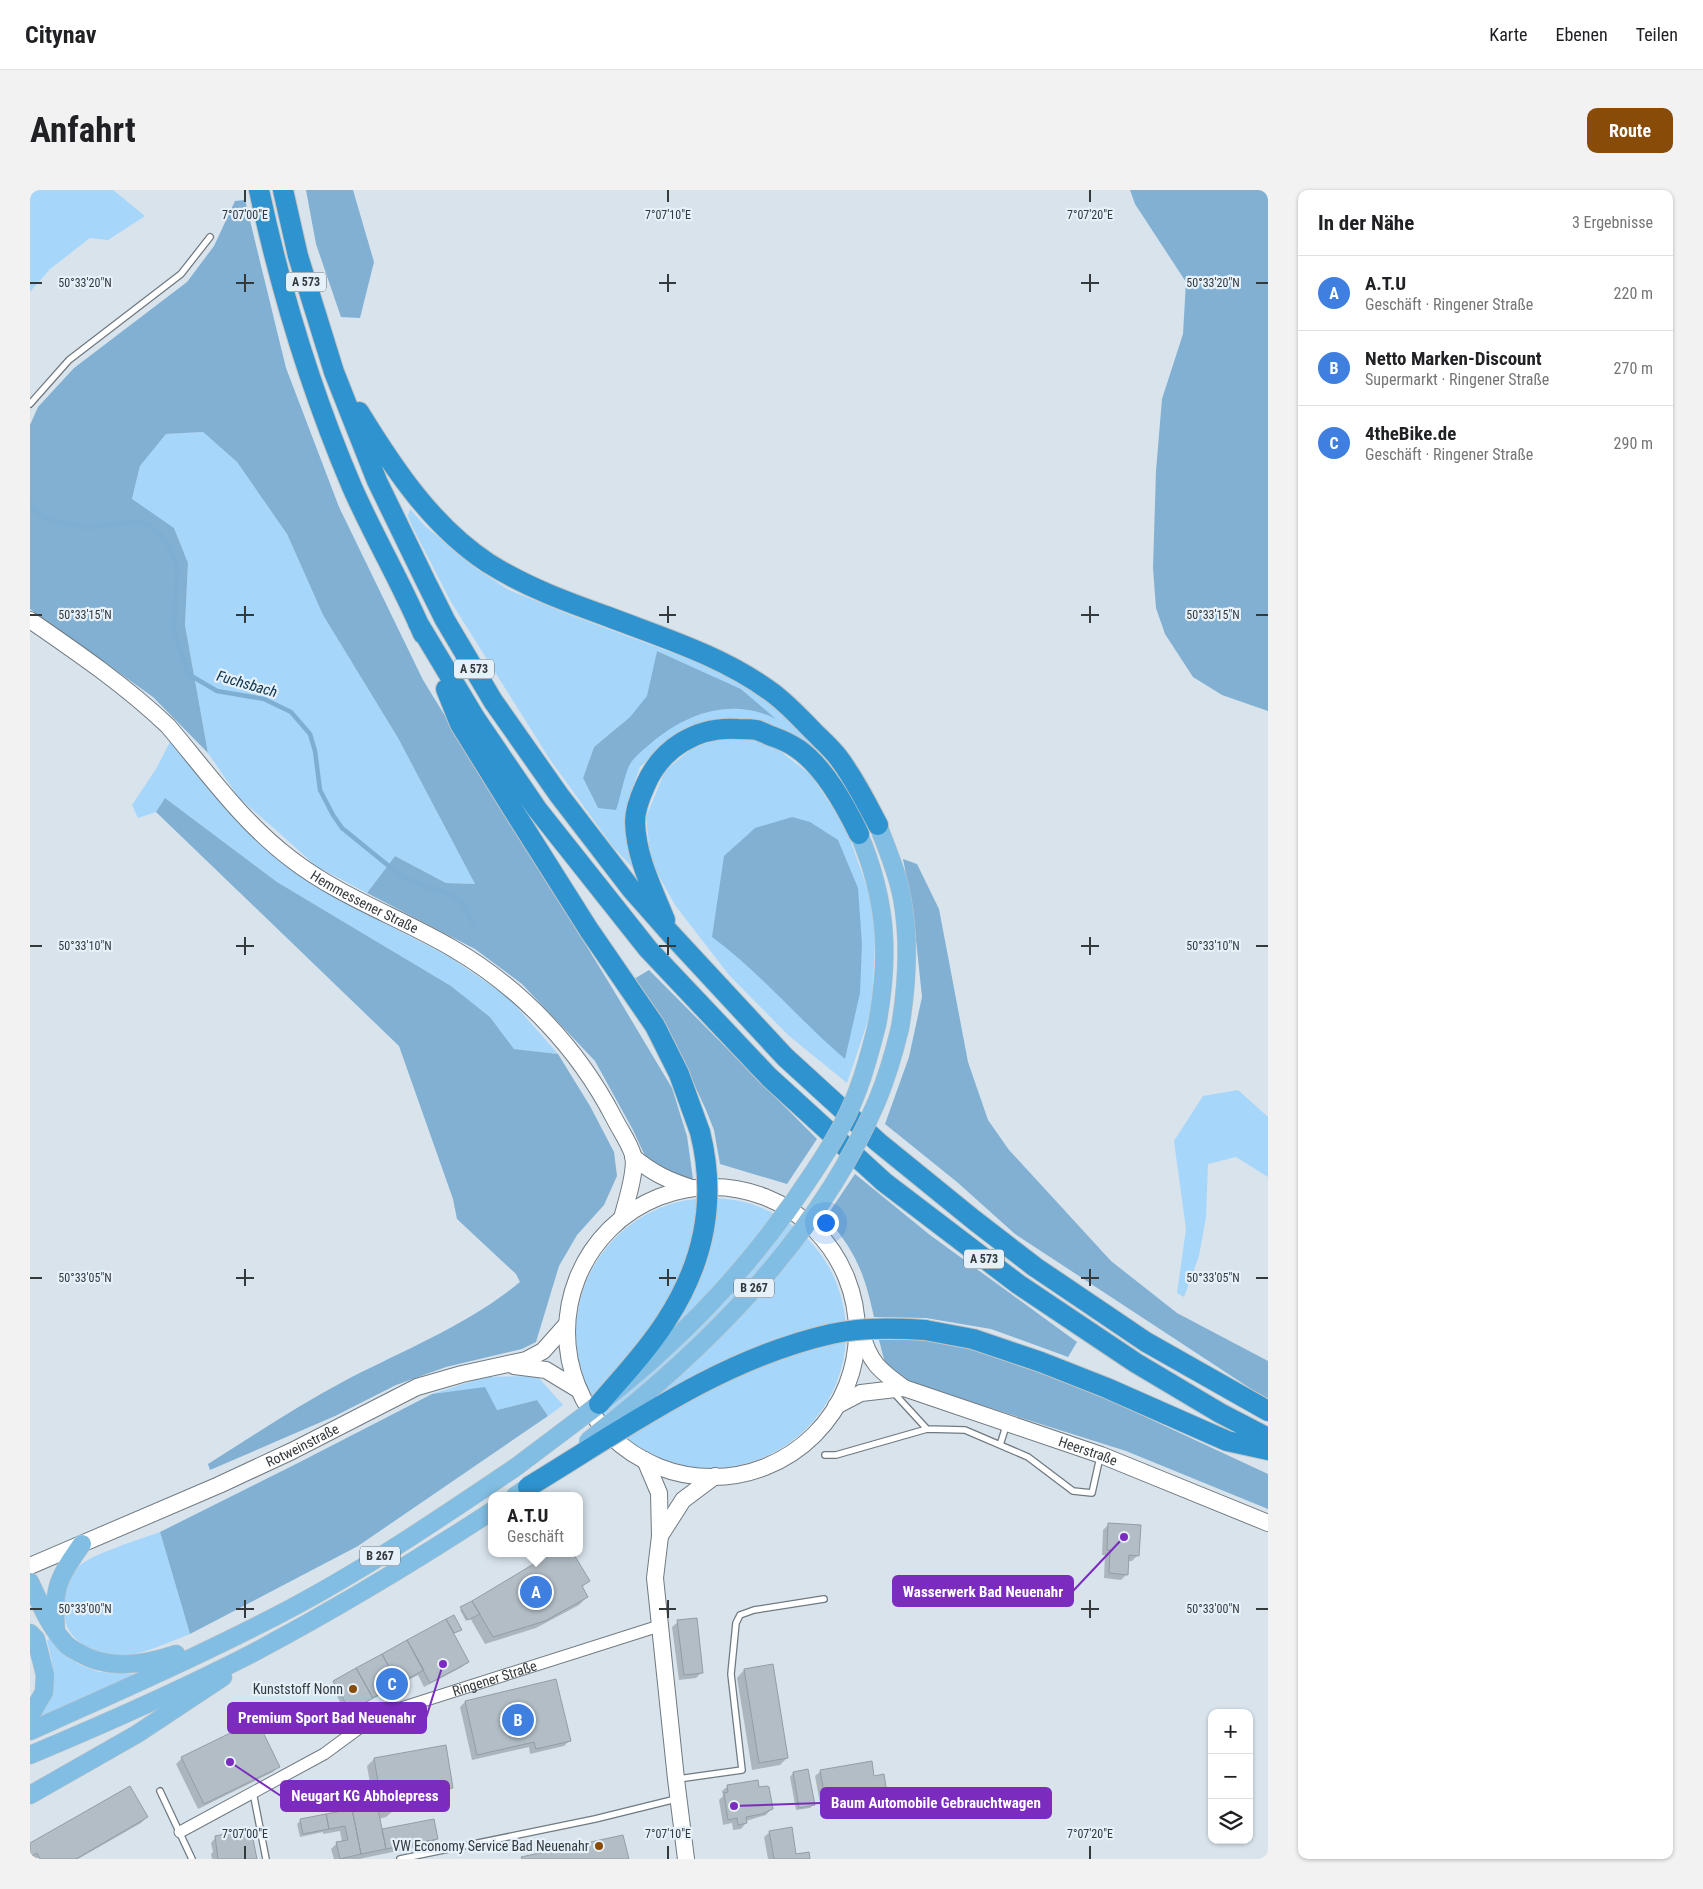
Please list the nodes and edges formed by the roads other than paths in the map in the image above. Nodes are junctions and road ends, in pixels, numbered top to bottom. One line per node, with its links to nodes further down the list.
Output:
1 (259, 190): 7 (highway, A 573)
2 (283, 190): 4 (highway, A 573)
3 (210, 237): 5 (lane)
4 (334, 372): 8 (highway); 10 (highway, A 573)
5 (30, 404)
6 (30, 620): 11 (main road, Hemmessener Straße)
7 (418, 623): 19 (highway, A 573, bridge); 24 (highway, A 573)
8 (878, 826): 31 (main road, B 267, bridge)
9 (859, 834): 10 (highway, A 573); 19 (main road, B 267, bridge)
10 (670, 933): 21 (highway, A 573)
11 (633, 1157): 12 (main road); 13 (main road)
12 (692, 1188): 13 (main road); 14 (main road)
13 (622, 1218): 15 (main road)
14 (856, 1313): 17 (main road, Heerstraße); 20 (main road)
15 (567, 1324): 16 (main road, Rotweinstraße); 18 (main road)
16 (507, 1365): 18 (main road); 35 (main road, Rotweinstraße)
17 (897, 1388): 20 (main road, Heerstraße); 22 (main road, Heerstraße); 23 (lane)
18 (579, 1390): 29 (main road)
19 (599, 1404): 43 (main road, B 267, bridge)
20 (836, 1406): 30 (main road)
21 (1268, 1411)
22 (1007, 1422): 25 (lane); 28 (main road, Heerstraße)
23 (927, 1429): 25 (lane); 27 (lane)
24 (1268, 1438)
25 (1000, 1445): 28 (lane)
26 (1268, 1450): 31 (highway, bridge)
27 (824, 1455)
28 (1101, 1455): 33 (main road, Heerstraße)
29 (645, 1460): 30 (main road); 34 (main road)
30 (715, 1476): 34 (main road)
31 (522, 1491)
32 (488, 1514): 41 (main road, B 267)
33 (1268, 1523)
34 (660, 1536): 40 (main road)
35 (82, 1544): 36 (main road, Rotweinstraße); 42 (main road)
36 (30, 1566)
37 (30, 1582): 42 (main road, B 267)
38 (824, 1599): 48 (lane)
39 (30, 1622): 44 (main road)
40 (659, 1626): 48 (main road); 50 (street, Ringener Straße)
41 (290, 1632): 47 (main road, B 267); 51 (main road)
42 (57, 1633): 43 (main road, B 267)
43 (237, 1635): 46 (main road, B 267)
44 (33, 1636): 45 (main road)
45 (30, 1716)
46 (30, 1731)
47 (30, 1756)
48 (676, 1779): 52 (main road)
49 (160, 1791): 53 (lane)
50 (253, 1792): 53 (street, Ringener Straße); 55 (lane)
51 (30, 1794)
52 (678, 1799): 56 (lane); 57 (main road)
53 (180, 1832): 54 (lane)
54 (192, 1859)
55 (266, 1859)
56 (400, 1859)
57 (686, 1859)

